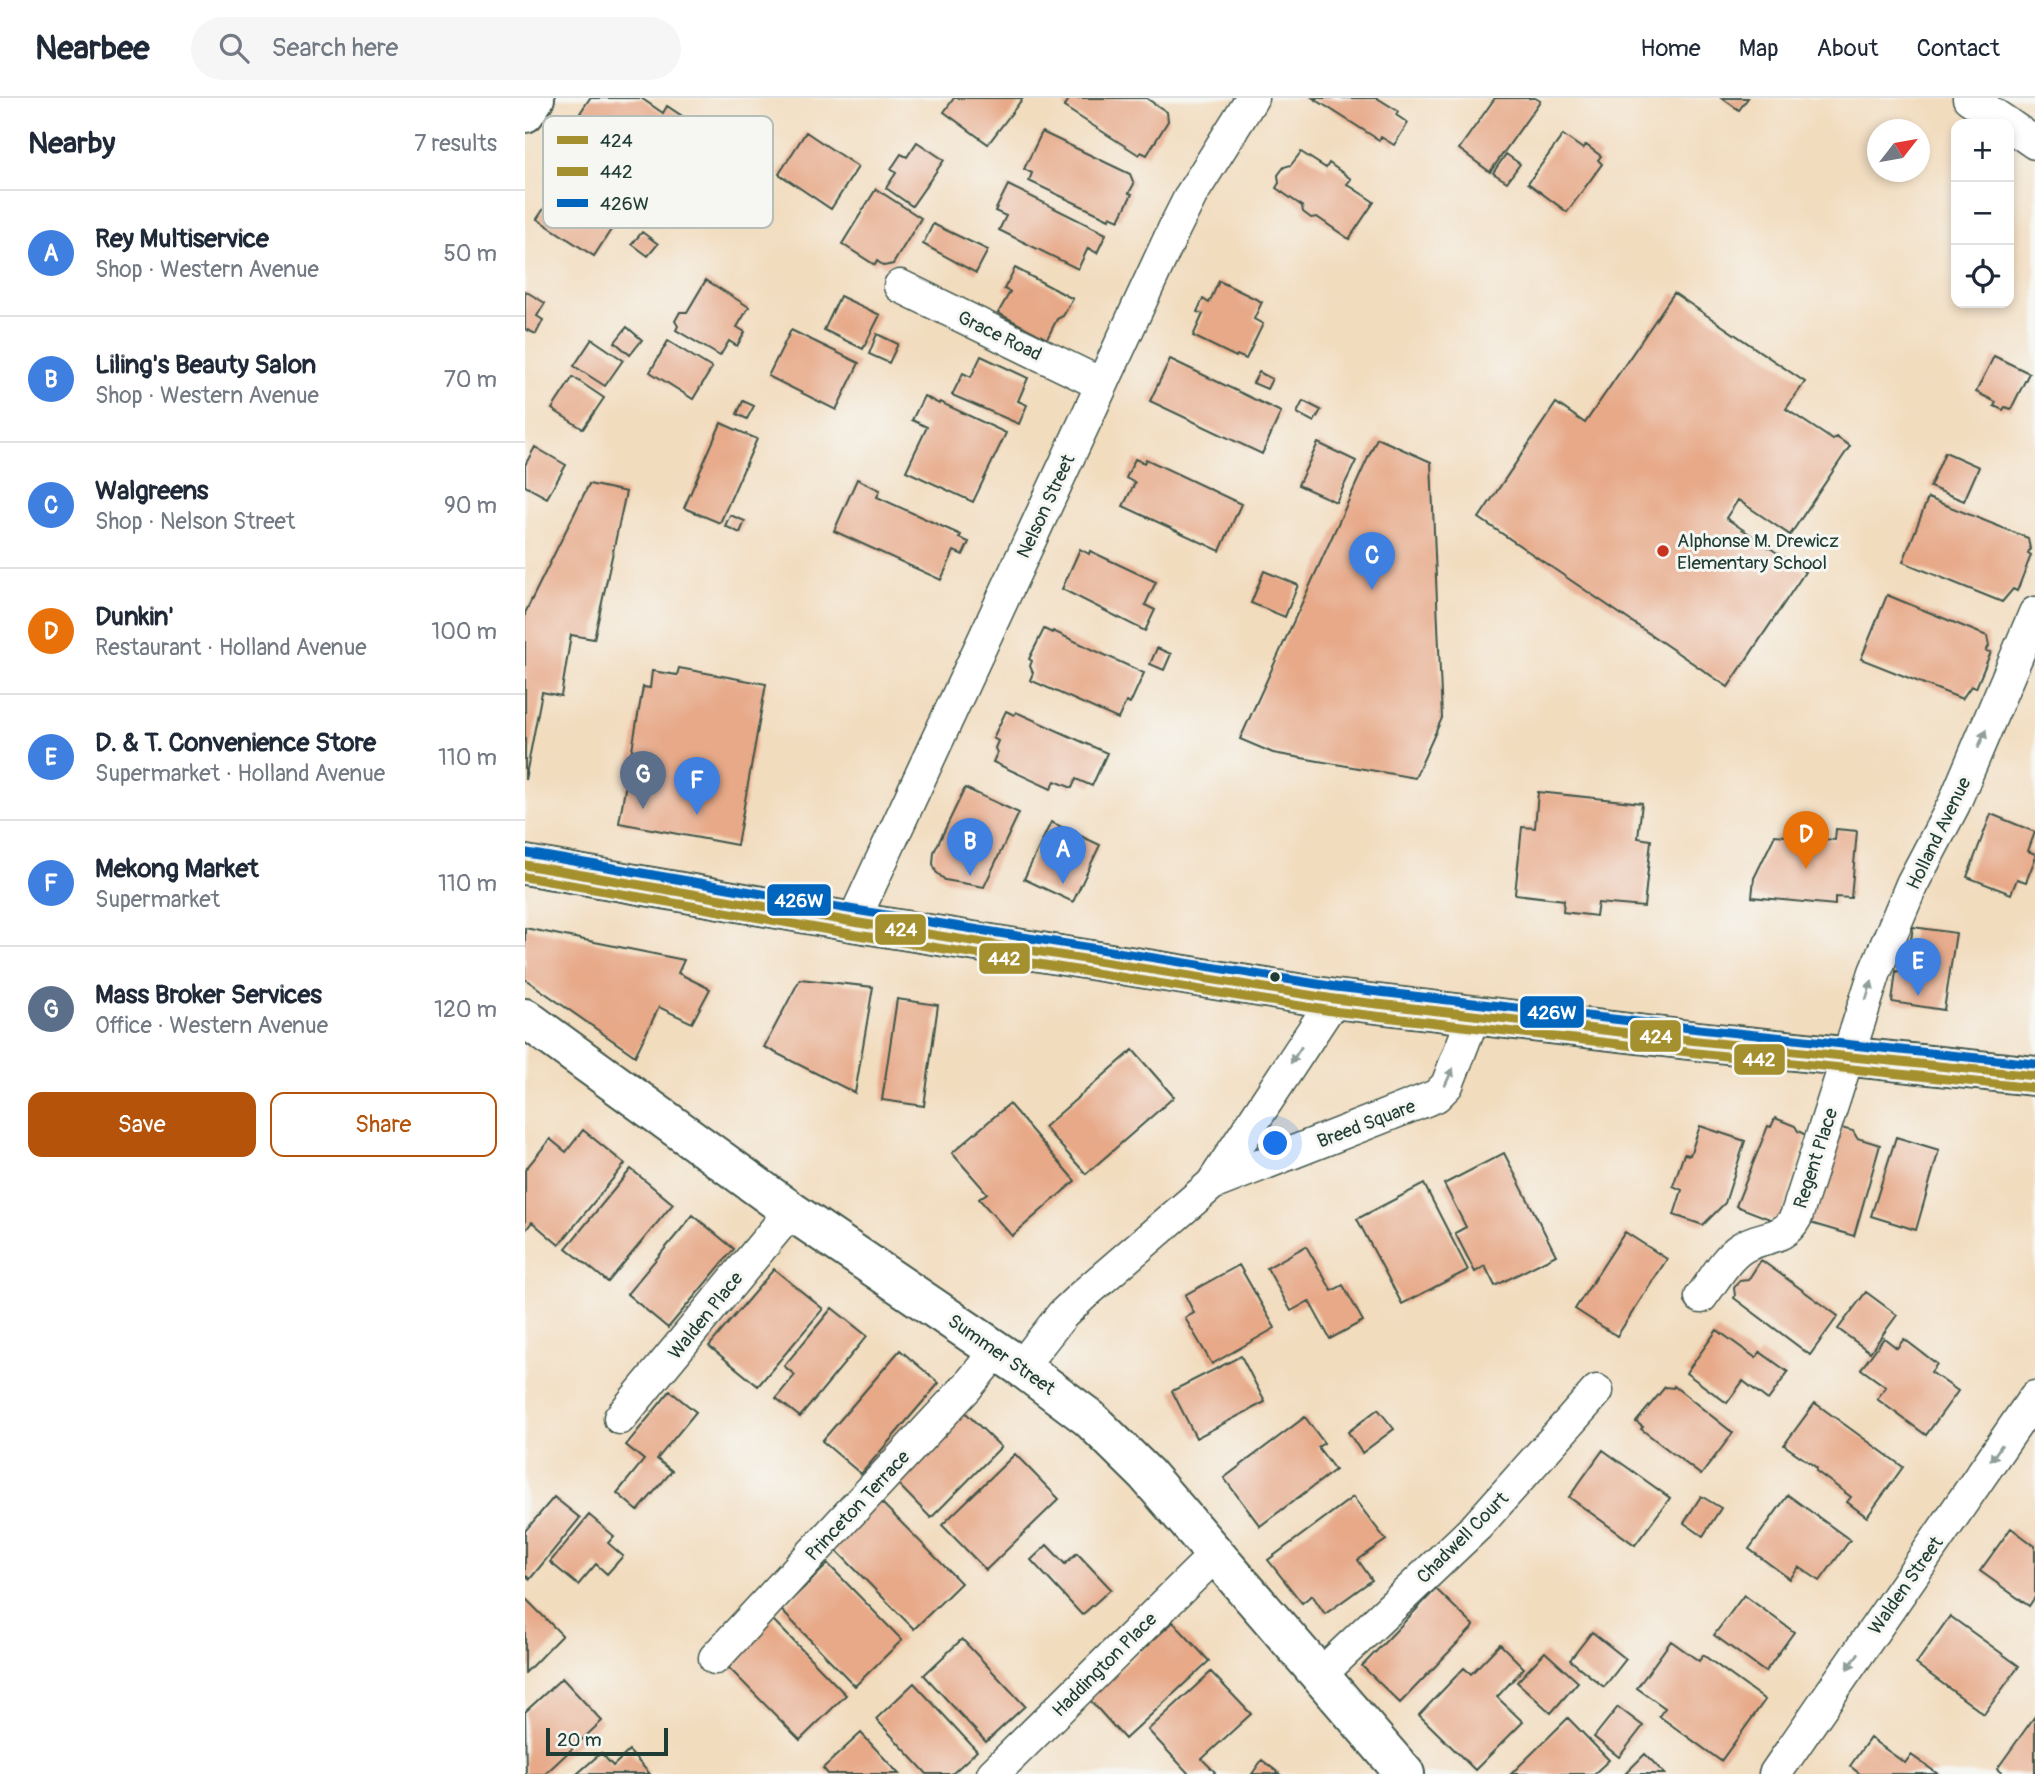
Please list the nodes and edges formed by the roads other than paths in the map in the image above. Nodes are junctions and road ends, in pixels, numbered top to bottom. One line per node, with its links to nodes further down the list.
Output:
1 (535, 98): 4 (main road)
2 (1252, 98): 9 (street, Nelson Street)
3 (1969, 98): 5 (street)
4 (525, 113)
5 (1999, 119)
6 (2014, 129): 7 (street)
7 (2035, 143)
8 (900, 286): 9 (street, Grace Road)
9 (1101, 384): 12 (street, Nelson Street)
10 (2035, 613): 16 (street, Holland Avenue, one-way to 10)
11 (525, 866): 12 (main road)
12 (853, 922): 13 (main road)
13 (1334, 999): 14 (main road); 18 (street, Breed Square, one-way to 18)
14 (1474, 1015): 16 (main road); 18 (street, Breed Square, one-way to 14)
15 (525, 1018): 19 (main road, Summer Street)
16 (1849, 1056): 17 (main road); 20 (street, Regent Place)
17 (2035, 1076)
18 (1212, 1184): 21 (street, Breed Square)
19 (791, 1211): 21 (main road, Summer Street); 24 (street, Walden Place)
20 (1701, 1297)
21 (1009, 1358): 25 (main road, Summer Street); 26 (street, Princeton Terrace)
22 (1597, 1391): 27 (street, Chadwell Court)
23 (2035, 1397): 30 (street, Walden Street, one-way to 30)
24 (620, 1418)
25 (1216, 1554): 27 (main road, Summer Street); 28 (street, Haddington Place)
26 (715, 1658)
27 (1319, 1676): 29 (main road, Summer Street)
28 (993, 1774)
29 (1405, 1774)
30 (1775, 1774)

